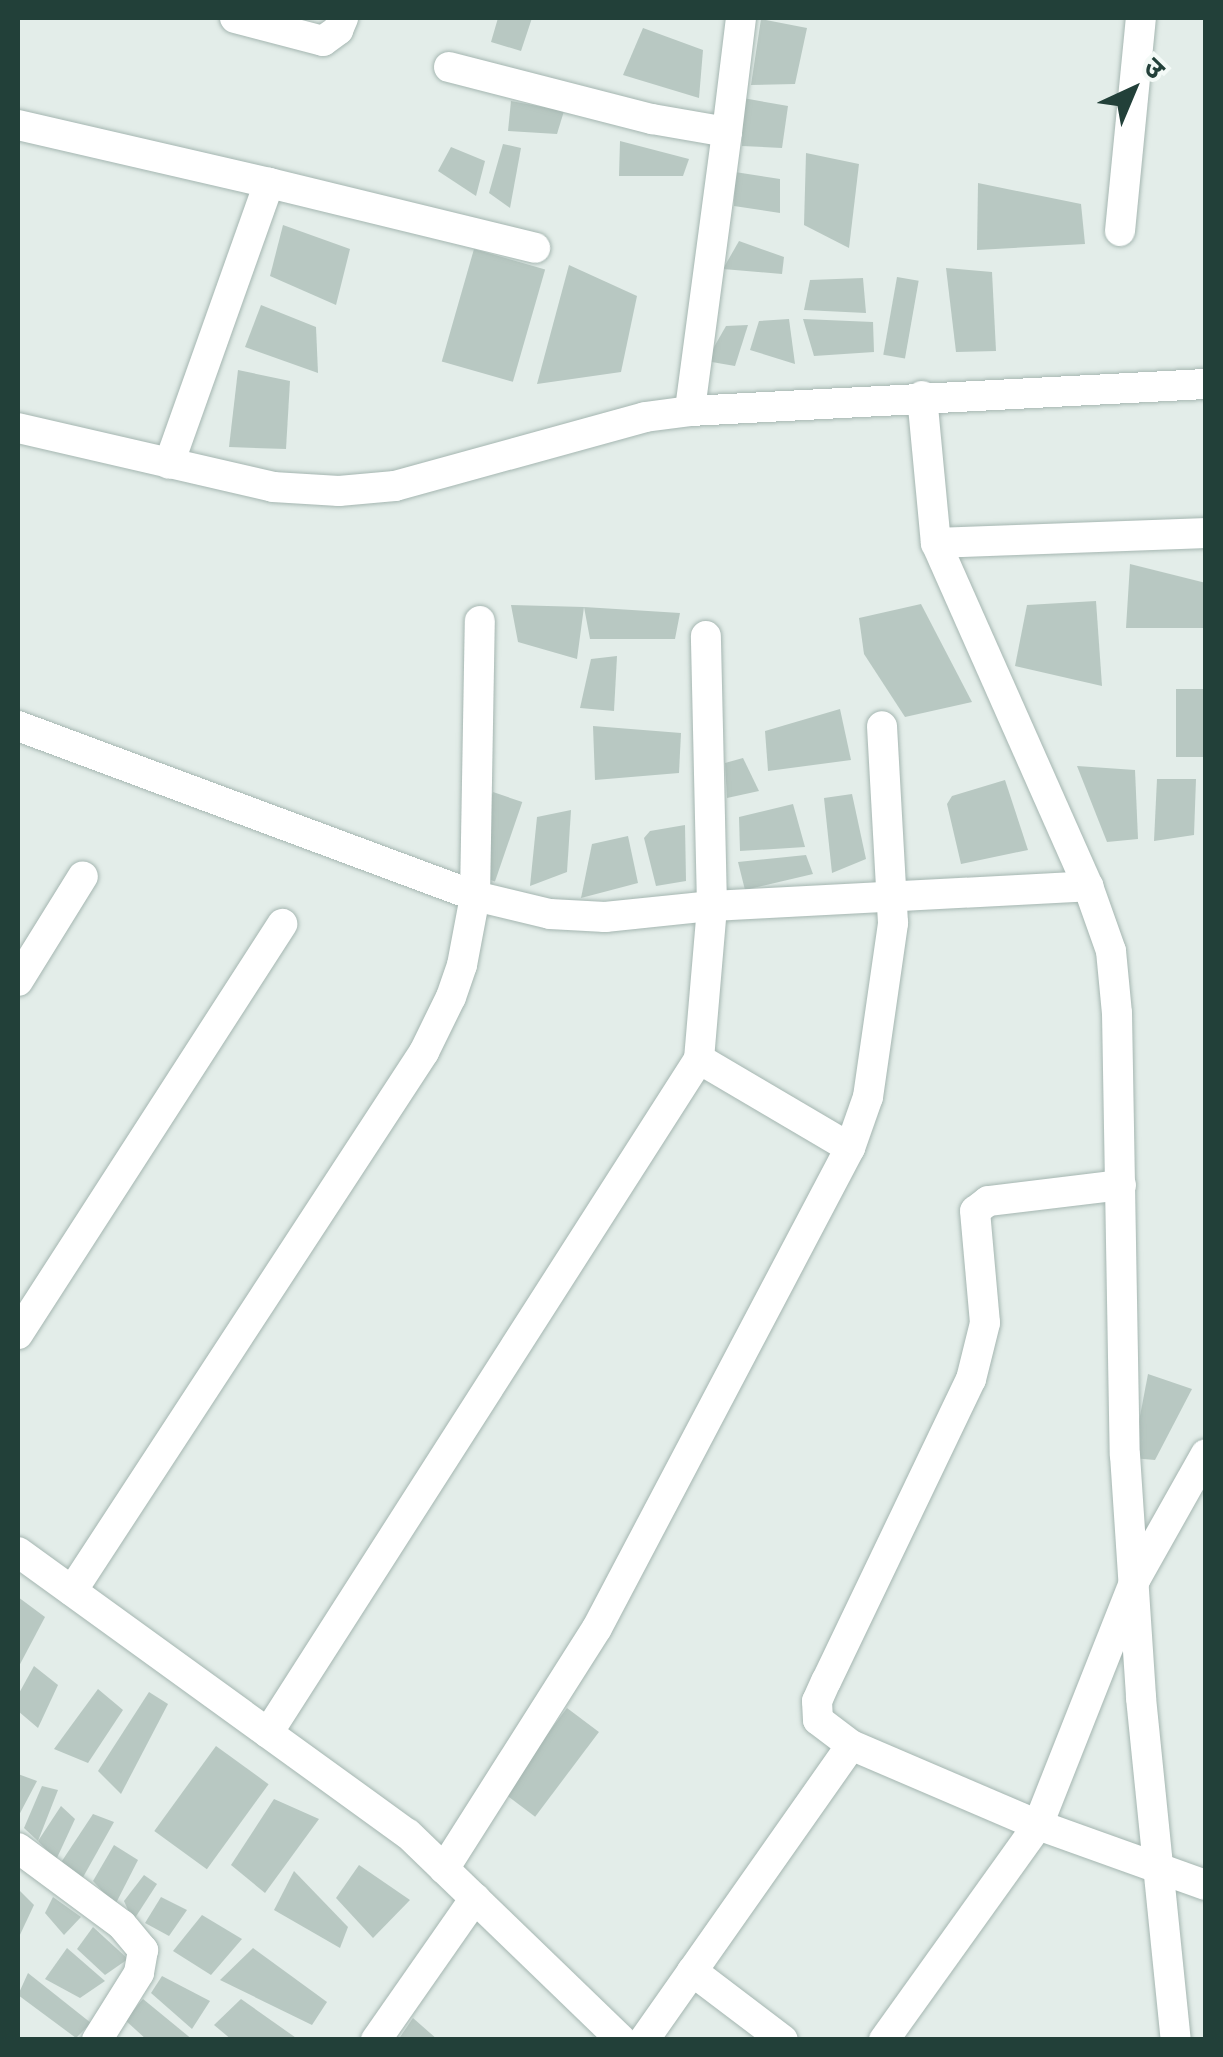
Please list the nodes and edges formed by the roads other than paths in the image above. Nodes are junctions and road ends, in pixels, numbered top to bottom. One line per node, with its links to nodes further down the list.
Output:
1 (235, 18): 2 (street)
2 (343, 18)
3 (741, 18): 7 (street)
4 (1141, 18): 9 (street)
5 (448, 67): 7 (street)
6 (18, 125): 8 (street)
7 (727, 132): 13 (street)
8 (270, 183): 10 (street); 15 (street)
9 (1120, 231)
10 (536, 248)
11 (1206, 384): 12 (street)
12 (922, 396): 13 (street); 17 (street)
13 (690, 411): 15 (street)
14 (18, 428): 15 (street)
15 (169, 464)
16 (1206, 533): 17 (street)
17 (936, 543): 23 (street)
18 (480, 620): 24 (street)
19 (706, 636): 26 (street)
20 (18, 726): 24 (street)
21 (882, 726): 25 (street)
22 (83, 876): 28 (street)
23 (1088, 886): 25 (street); 31 (street)
24 (475, 896): 26 (street); 36 (street)
25 (892, 898): 26 (street); 30 (street)
26 (712, 906): 29 (street)
27 (282, 924): 32 (street)
28 (21, 968)
29 (699, 1059): 30 (street); 37 (street)
30 (850, 1148): 42 (street)
31 (1120, 1185): 35 (street); 38 (street)
32 (18, 1334)
33 (1206, 1454): 35 (street)
34 (18, 1552): 36 (street)
35 (1136, 1578): 39 (street); 41 (street)
36 (72, 1591): 37 (street)
37 (268, 1733): 42 (street)
38 (851, 1744): 39 (street); 45 (street)
39 (1038, 1825): 41 (street); 51 (street)
40 (18, 1848): 46 (street)
41 (1157, 1868): 43 (street); 52 (street)
42 (444, 1869): 44 (street)
43 (1206, 1885)
44 (475, 1898): 47 (street); 48 (street)
45 (692, 1971): 49 (street); 50 (street)
46 (98, 2040)
47 (376, 2040)
48 (621, 2040)
49 (644, 2040)
50 (783, 2040)
51 (884, 2040)
52 (1176, 2040)

